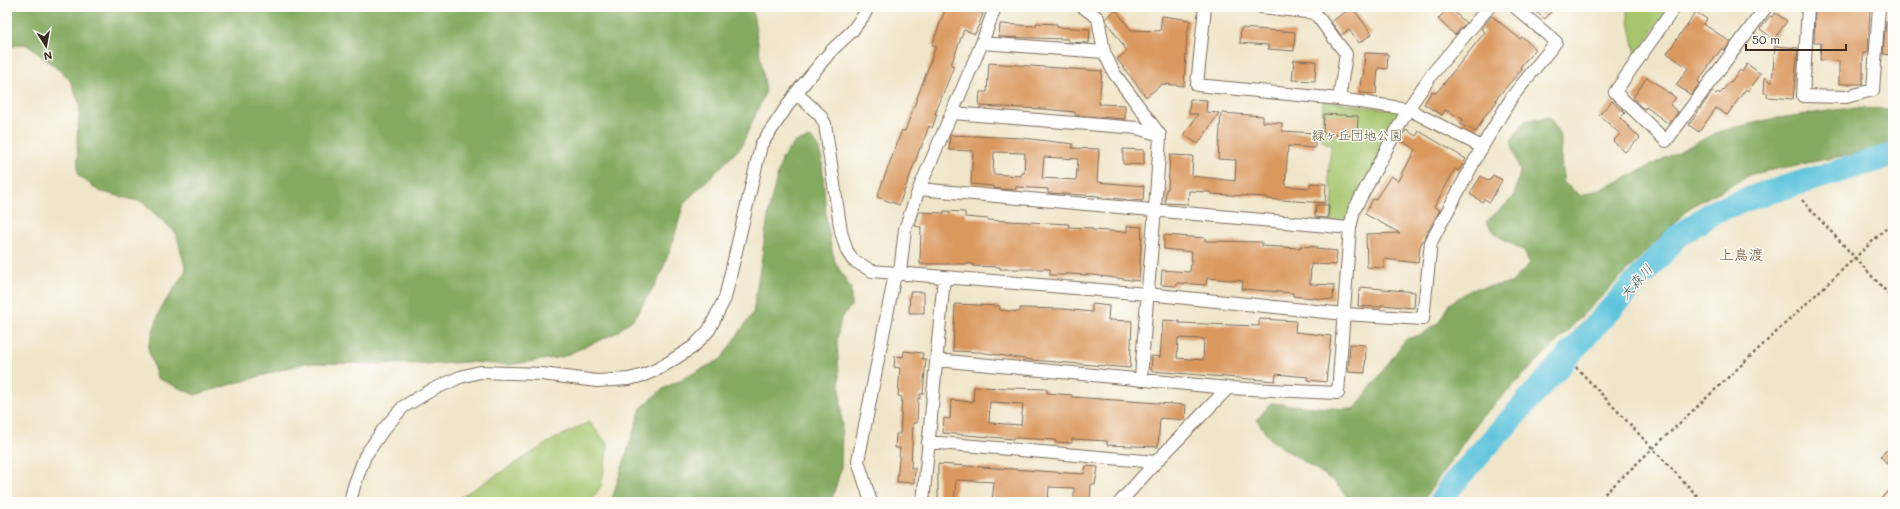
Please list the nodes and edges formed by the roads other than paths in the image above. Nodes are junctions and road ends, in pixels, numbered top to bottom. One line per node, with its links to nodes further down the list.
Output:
1 (868, 7): 14 (street)
2 (995, 7): 12 (street)
3 (1083, 7): 13 (street)
4 (1205, 7): 15 (street)
5 (1261, 7): 15 (street)
6 (1489, 7): 16 (street)
7 (1515, 7): 19 (street)
8 (1675, 7): 11 (street)
9 (1808, 7): 10 (street)
10 (1880, 7)
11 (1760, 9)
12 (982, 43): 13 (street); 17 (street)
13 (1104, 52): 18 (street)
14 (796, 93): 23 (street); 33 (street)
15 (1339, 99): 16 (street)
16 (1408, 109): 19 (street); 22 (street)
17 (953, 113): 18 (street); 20 (street)
18 (1160, 135): 21 (street)
19 (1482, 147): 26 (street)
20 (919, 189): 21 (street); 23 (street)
21 (1156, 210): 22 (street); 25 (street)
22 (1350, 228): 26 (street)
23 (900, 272): 24 (street); 34 (street)
24 (944, 278): 25 (street); 27 (street)
25 (1147, 294): 26 (street); 28 (street)
26 (1344, 314): 29 (street)
27 (937, 360): 28 (street); 30 (street)
28 (1141, 379): 29 (street)
29 (1228, 388): 31 (street)
30 (928, 442): 31 (street); 35 (street)
31 (1156, 462): 36 (street)
32 (1893, 499): 37 (main road)
33 (350, 502)
34 (871, 502)
35 (923, 502)
36 (1120, 502)
37 (1890, 502)

